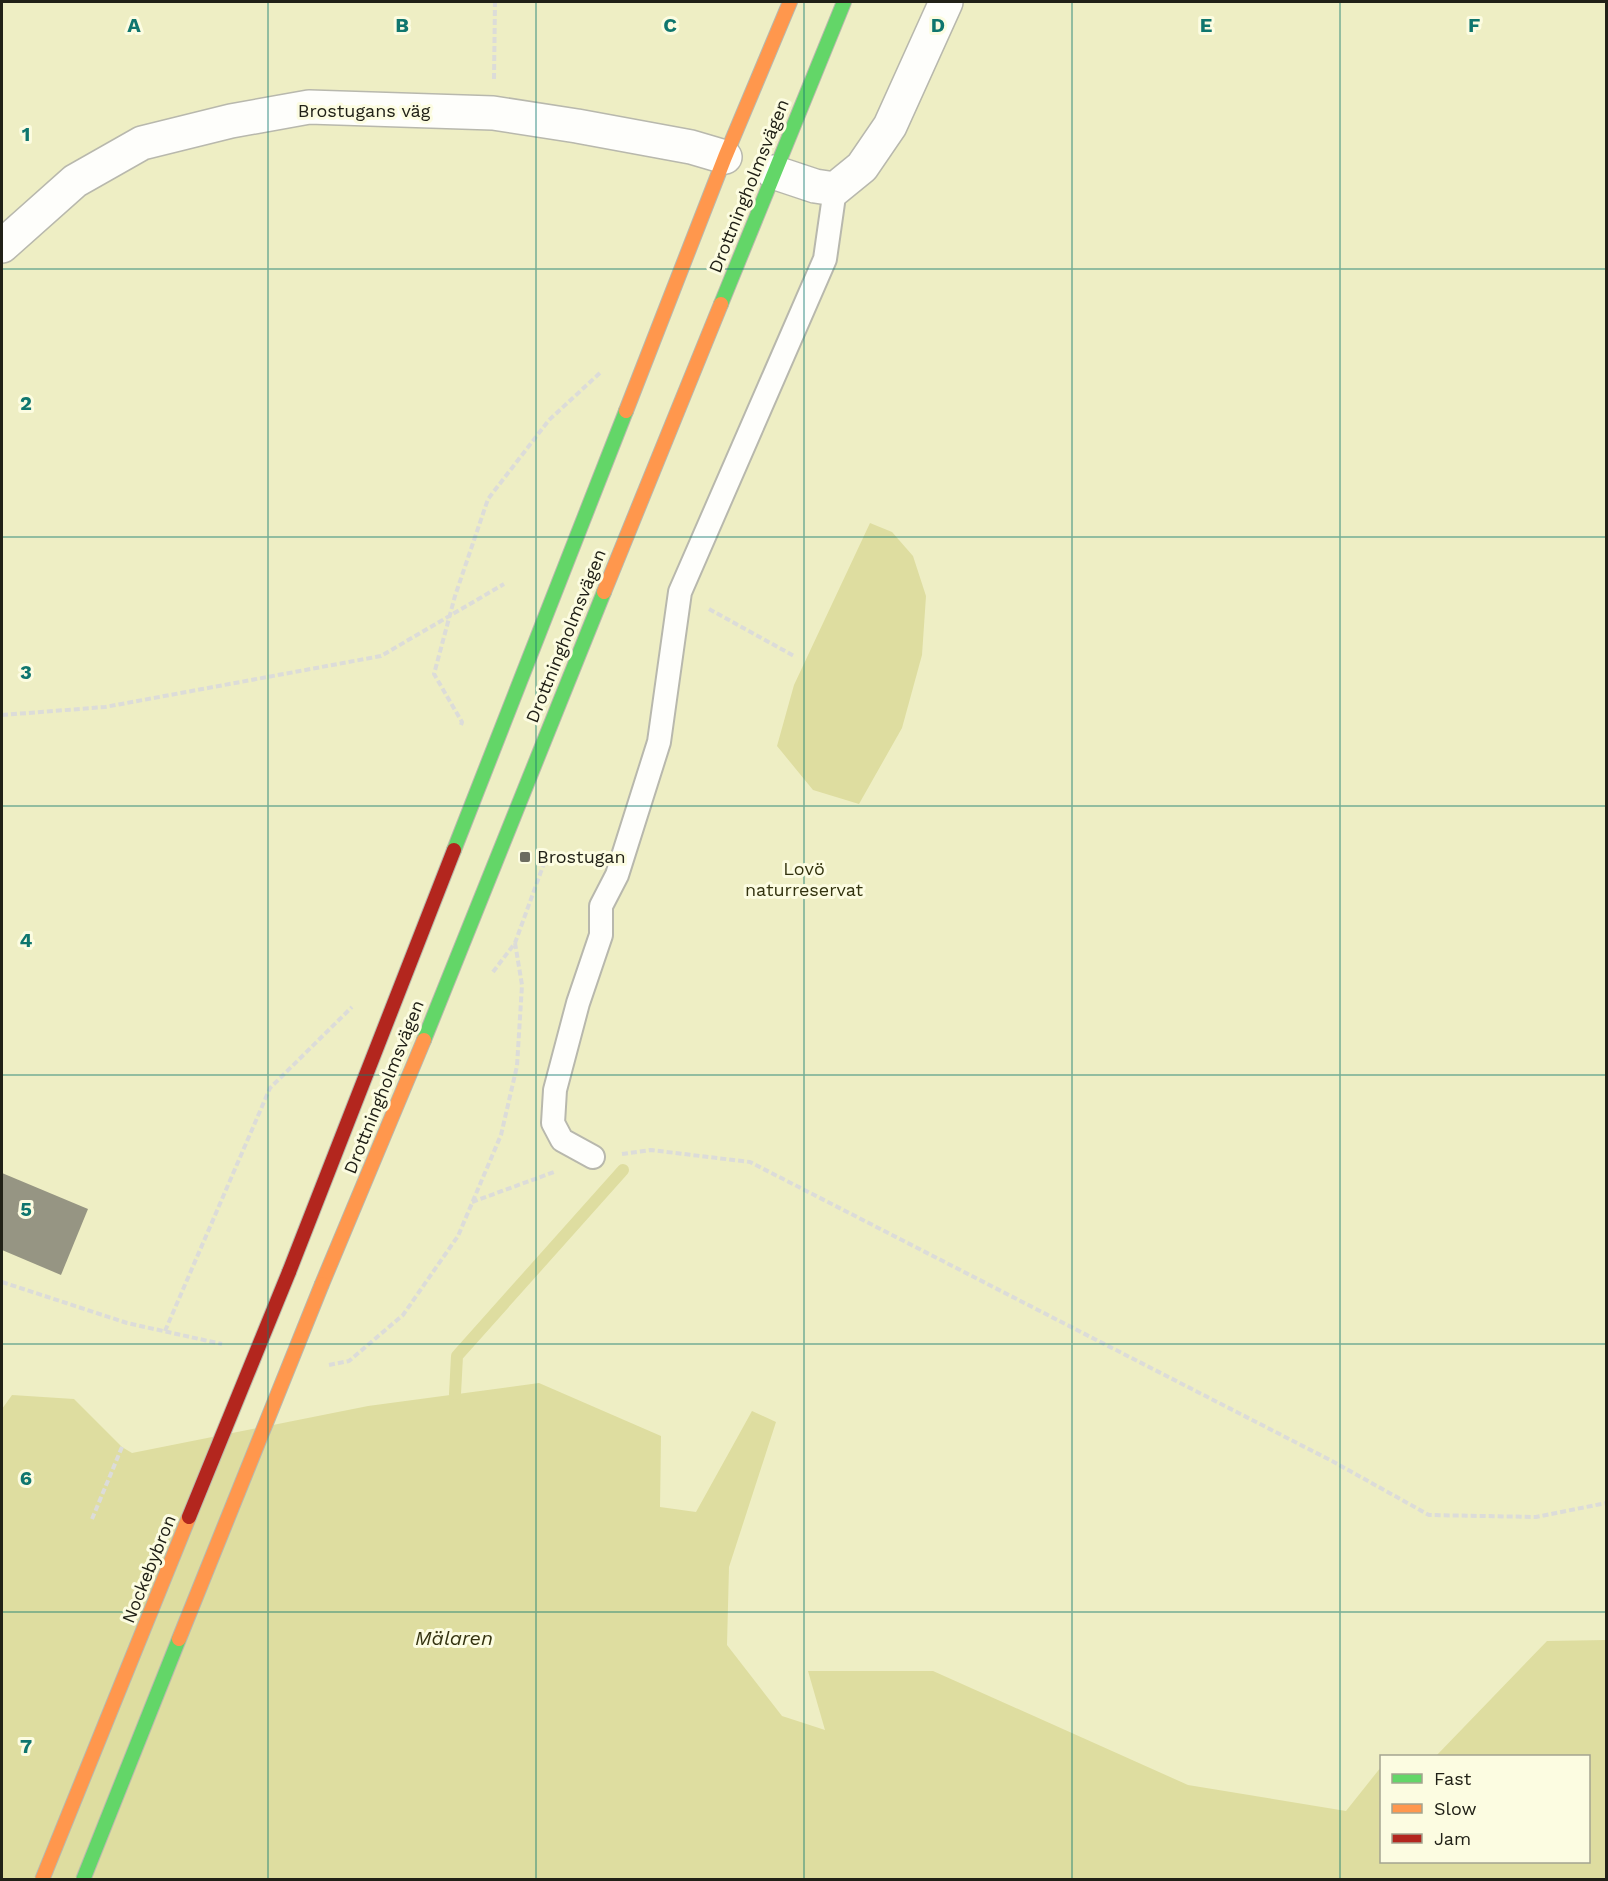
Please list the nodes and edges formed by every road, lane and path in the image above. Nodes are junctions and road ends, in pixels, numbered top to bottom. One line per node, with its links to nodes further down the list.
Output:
1 (495, 2): 5 (path)
2 (790, 2): 6 (main road, Drottningholmsvägen)
3 (844, 2): 7 (main road, Drottningholmsvägen)
4 (946, 2): 8 (street)
5 (493, 113): 6 (street, Brostugans väg); 9 (street, Brostugans väg)
6 (730, 158): 21 (main road, Drottningholmsvägen)
7 (768, 170): 8 (street); 30 (main road, Drottningholmsvägen, bridge)
8 (835, 189): 12 (lane)
9 (2, 246)
10 (608, 366): 13 (path)
11 (504, 584): 13 (path)
12 (680, 592): 14 (path); 19 (lane)
13 (450, 615): 15 (path); 16 (path)
14 (794, 656)
15 (2, 716)
16 (459, 733)
17 (547, 855): 20 (path)
18 (355, 1004): 23 (path)
19 (593, 1157): 20 (path); 27 (path)
20 (472, 1202): 25 (path)
21 (289, 1272): 29 (main road, Nockebybron, bridge)
22 (2, 1282): 23 (path)
23 (165, 1331): 24 (path)
24 (223, 1344)
25 (325, 1366)
26 (122, 1447): 28 (path)
27 (1606, 1503)
28 (92, 1519)
29 (42, 1880)
30 (83, 1880)

